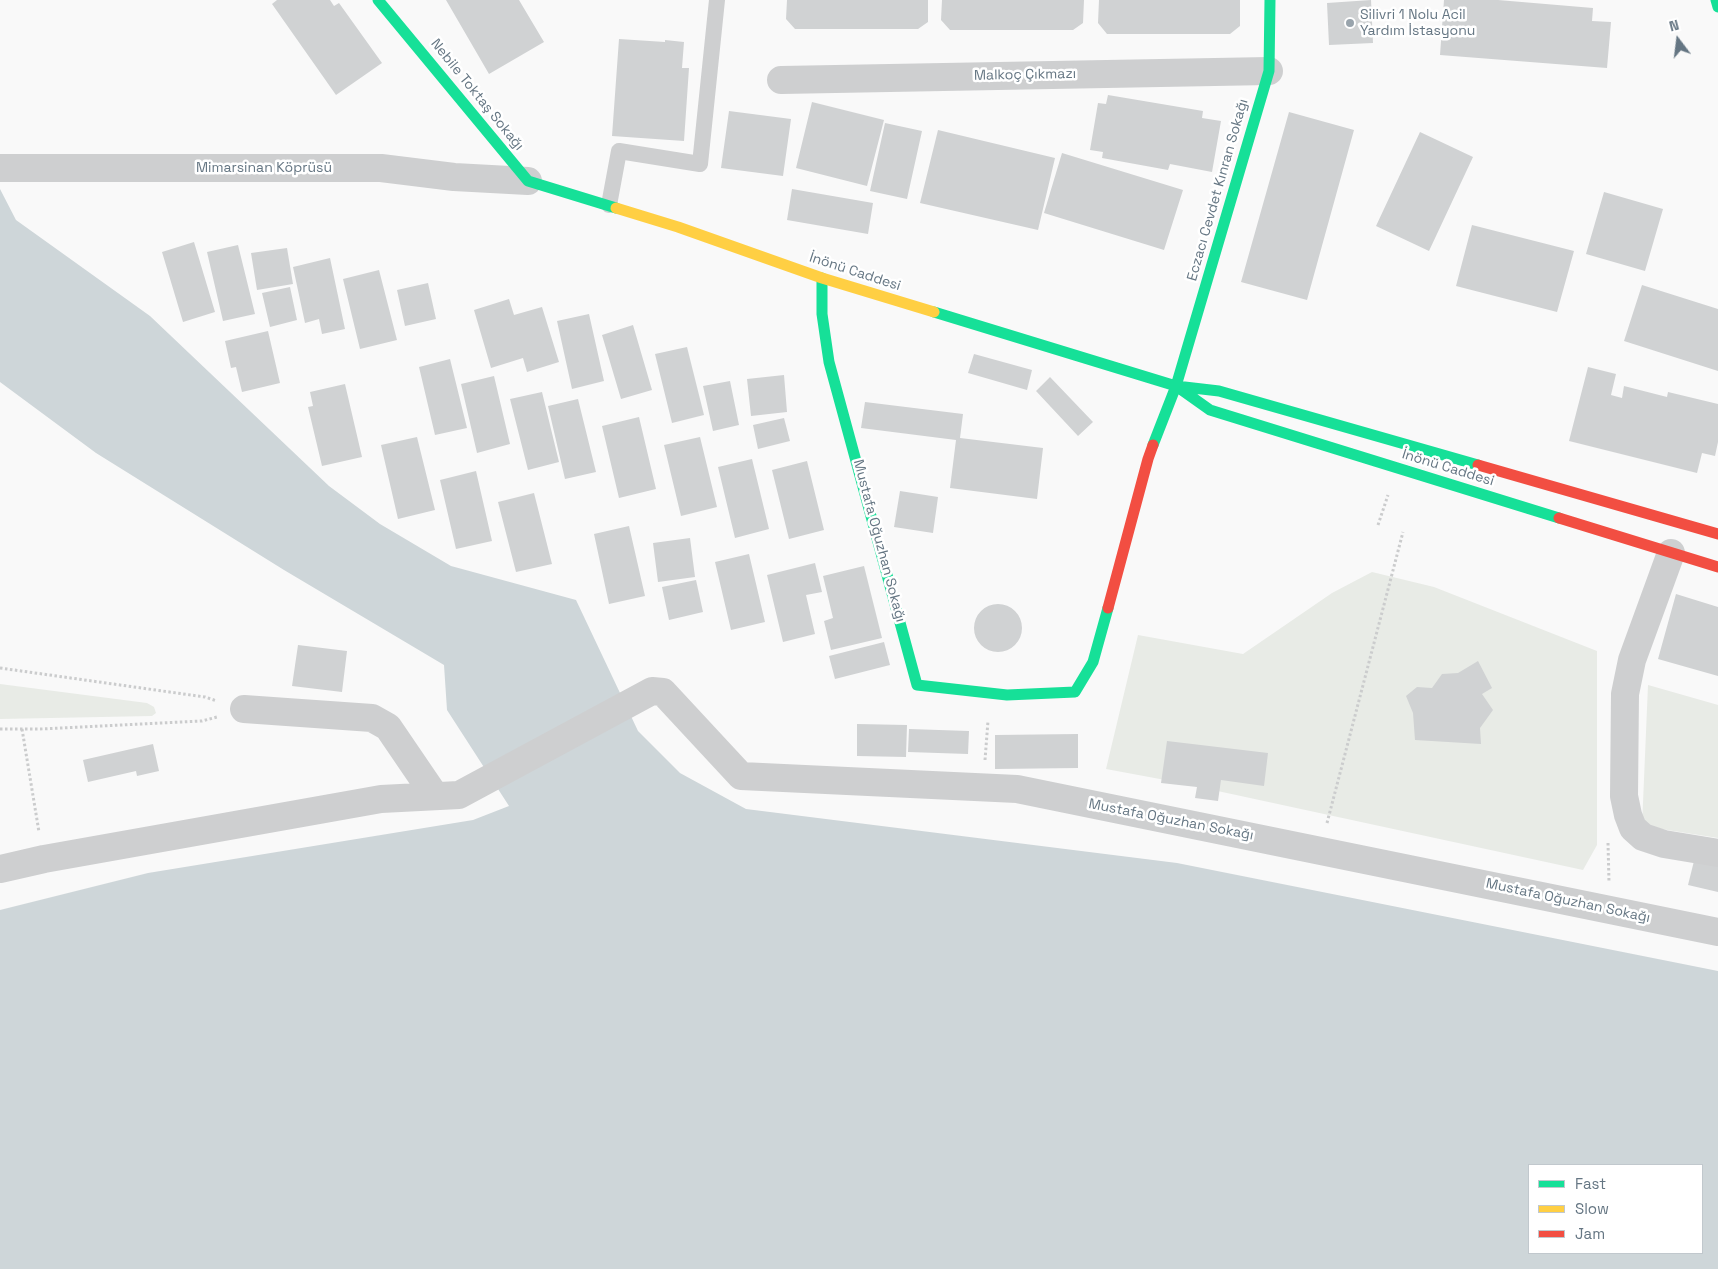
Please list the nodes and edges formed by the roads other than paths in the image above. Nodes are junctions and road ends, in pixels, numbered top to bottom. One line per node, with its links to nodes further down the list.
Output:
1 (378, 0): 7 (main road, Nebile Toktaş Sokağı)
2 (717, 0): 12 (lane)
3 (1270, 0): 8 (main road, Eczacı Cevdet Kınran Sokağı)
4 (1716, 0): 5 (main road)
5 (1718, 7)
6 (399, 10): 7 (main road)
7 (403, 29): 11 (main road, Nebile Toktaş Sokağı)
8 (1269, 71): 9 (street, Malkoç Çıkmazı); 14 (main road, Eczacı Cevdet Kınran Sokağı)
9 (782, 80)
10 (8, 168): 11 (street, Mimarsinan Köprüsü)
11 (528, 181): 12 (main road, İnönü Caddesi)
12 (609, 206): 13 (main road, İnönü Caddesi)
13 (822, 278): 14 (main road, İnönü Caddesi); 14 (main road, Mustafa Oğuzhan Sokağı)
14 (1176, 386): 15 (main road, İnönü Caddesi); 16 (main road, İnönü Caddesi)
15 (1718, 534)
16 (1671, 553): 17 (main road, İnönü Caddesi); 20 (street)
17 (1718, 567)
18 (244, 709): 19 (street)
19 (447, 796): 21 (street); 22 (street, Mustafa Oğuzhan Sokağı)
20 (1718, 853)
21 (0, 869)
22 (1718, 932)

